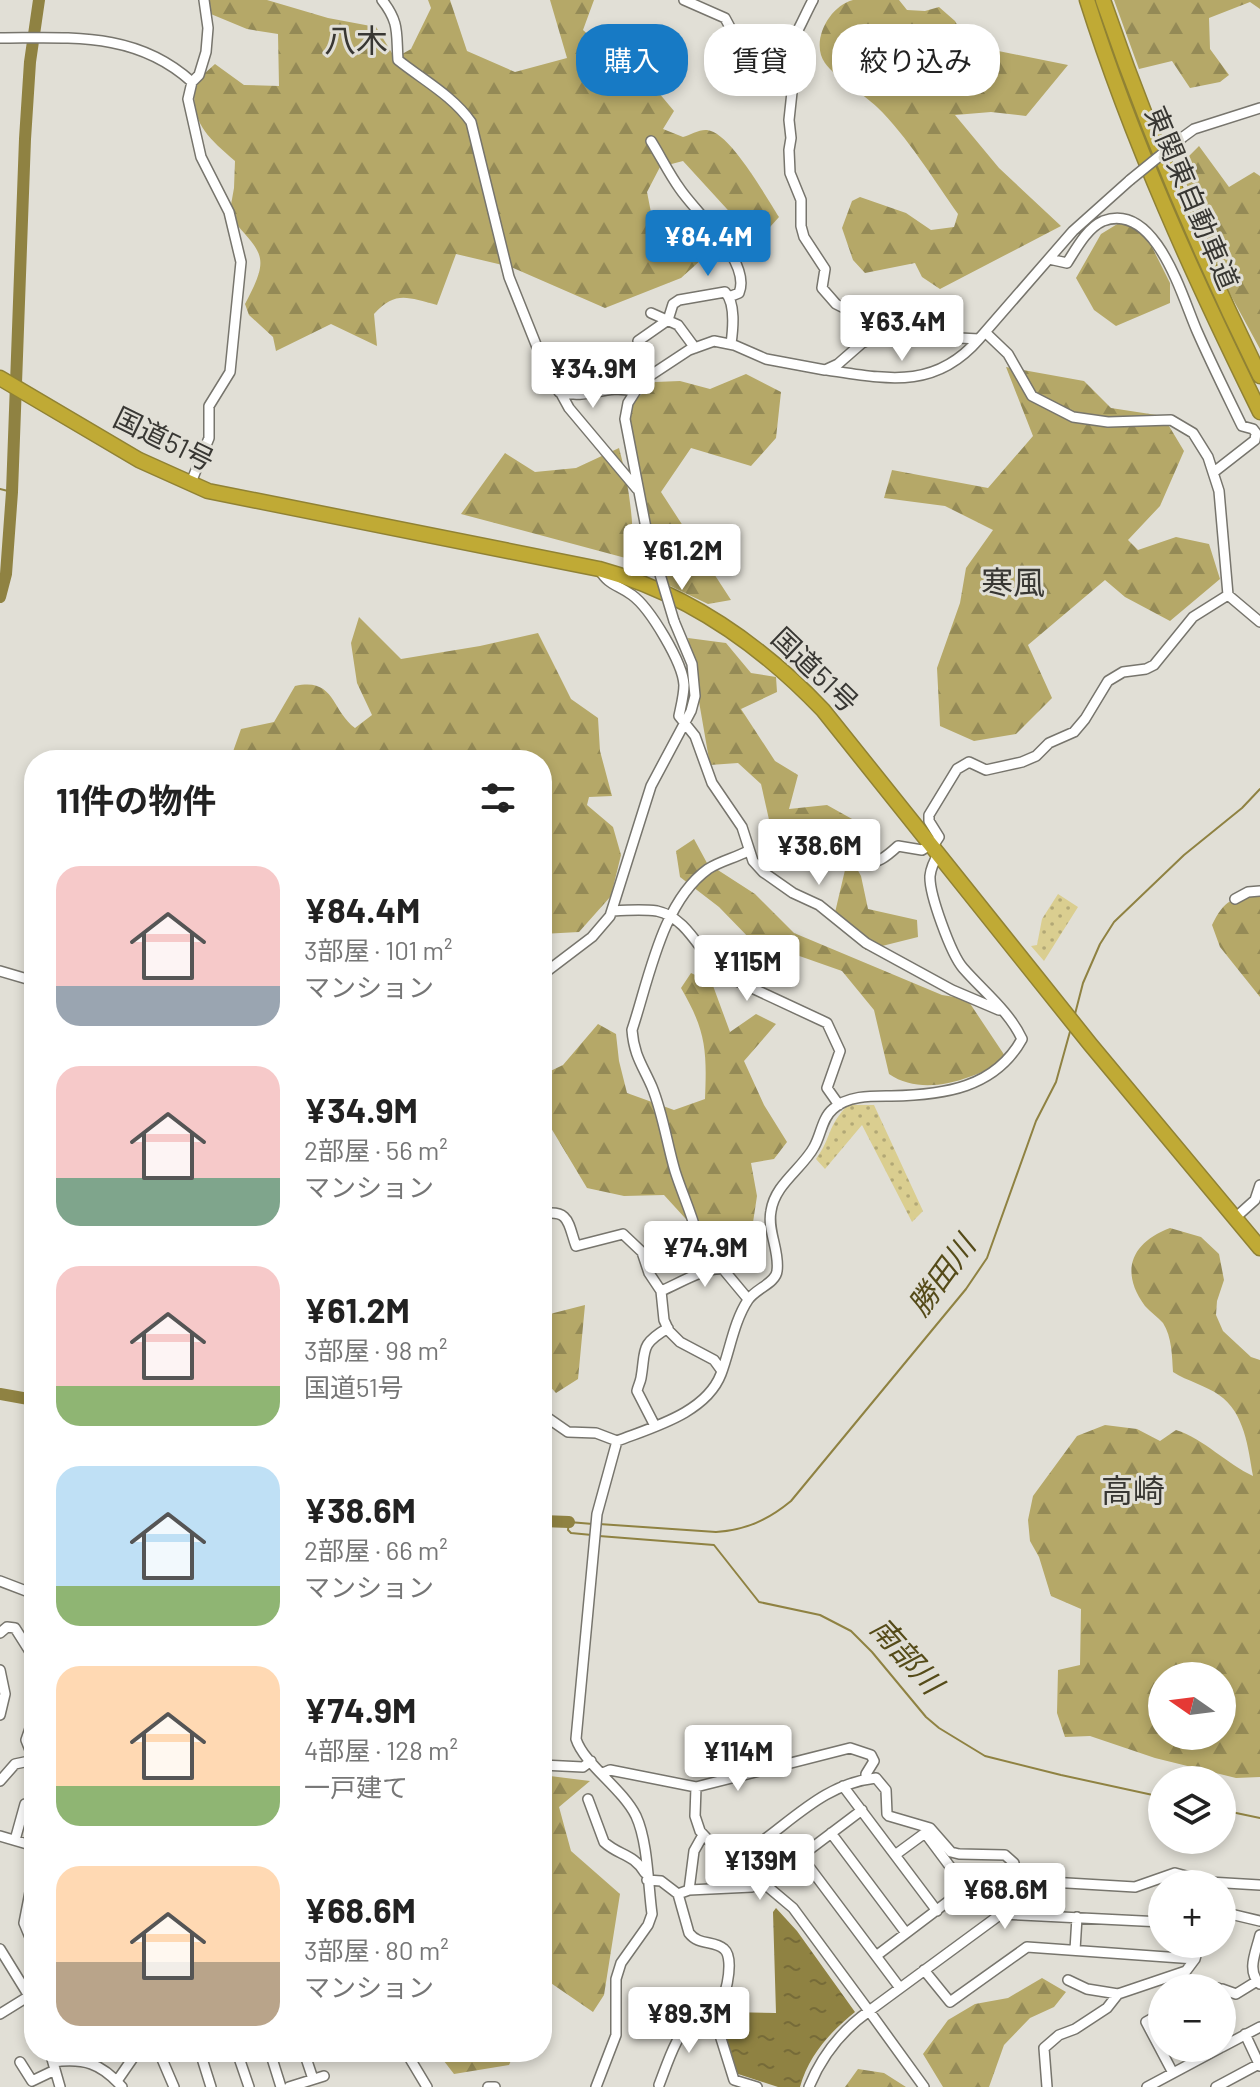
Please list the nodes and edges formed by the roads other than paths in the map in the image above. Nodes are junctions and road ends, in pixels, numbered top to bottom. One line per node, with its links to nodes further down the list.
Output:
1 (204, 0): 10 (street)
2 (382, 0): 27 (street)
3 (684, 0): 7 (street)
4 (813, 0): 8 (street)
5 (1087, 0): 28 (highway, 東関東自動車道)
6 (1103, 0): 24 (highway, 東関東自動車道)
7 (728, 24)
8 (800, 24)
9 (0, 38): 10 (street)
10 (192, 82): 30 (street)
11 (792, 96): 19 (street)
12 (1260, 108): 14 (street, bridge)
13 (651, 141): 15 (street)
14 (1049, 259): 18 (street); 29 (street)
15 (729, 297): 17 (street); 21 (street)
16 (651, 313): 17 (street)
17 (668, 320): 20 (street); 22 (street)
18 (982, 336): 19 (street); 23 (street); 29 (street)
19 (870, 338): 23 (street)
20 (638, 341)
21 (731, 344): 22 (street); 23 (street)
22 (695, 348): 26 (street)
23 (825, 370)
24 (1260, 376)
25 (0, 378): 30 (highway, 国道51号)
26 (633, 391): 27 (street); 31 (street)
27 (559, 392): 31 (street)
28 (1260, 412)
29 (1214, 472): 33 (street)
30 (190, 485): 32 (highway, 国道51号)
31 (639, 492): 35 (street, bridge)
32 (599, 569): 35 (street); 36 (highway, 国道51号)
33 (1228, 595): 34 (street); 36 (street)
34 (1260, 622)
35 (685, 722): 37 (street); 41 (street)
36 (935, 848): 38 (street); 46 (street); 50 (highway, 国道51号)
37 (748, 851): 42 (street); 46 (street)
38 (835, 857)
39 (1260, 891): 40 (street)
40 (1235, 899)
41 (613, 911): 42 (street); 43 (street)
42 (669, 916): 47 (street); 52 (street)
43 (552, 967)
44 (0, 971): 45 (street)
45 (24, 978)
46 (1003, 1012): 47 (street)
47 (839, 1105): 54 (street)
48 (1260, 1185): 50 (street)
49 (552, 1212): 53 (street)
50 (1235, 1218): 51 (highway, 国道51号)
51 (1260, 1248)
52 (701, 1272): 53 (street); 54 (street)
53 (661, 1291): 55 (street)
54 (748, 1299): 56 (street)
55 (668, 1328): 56 (street); 58 (street)
56 (722, 1371): 58 (street)
57 (552, 1421): 59 (street)
58 (655, 1426): 59 (street)
59 (617, 1441): 66 (street)
60 (0, 1581): 61 (street)
61 (24, 1590)
62 (0, 1633): 63 (street)
63 (24, 1642)
64 (0, 1670): 65 (street)
65 (0, 1715)
66 (591, 1761): 68 (street); 69 (street)
67 (24, 1762): 71 (street)
68 (552, 1765)
69 (603, 1773): 73 (street); 83 (street)
70 (866, 1779): 72 (street); 73 (street); 85 (street)
71 (0, 1781)
72 (843, 1786): 76 (street); 84 (street)
73 (696, 1787): 78 (street)
74 (588, 1799): 83 (street)
75 (24, 1808): 80 (street)
76 (862, 1810): 77 (street); 82 (street)
77 (831, 1833): 97 (street); 101 (street)
78 (703, 1835): 84 (street); 89 (street)
79 (0, 1836): 80 (street)
80 (15, 1840): 81 (street)
81 (24, 1843)
82 (895, 1855): 88 (street); 91 (street)
83 (647, 1878): 90 (street); 145 (street)
84 (761, 1881): 89 (street); 111 (street)
85 (1148, 1882)
86 (1236, 1884): 87 (street)
87 (1260, 1885)
88 (966, 1888): 91 (street); 92 (street)
89 (689, 1890): 90 (street)
90 (678, 1894): 113 (street)
91 (937, 1911): 97 (street)
92 (1012, 1913): 94 (street); 103 (street)
93 (1236, 1915): 96 (street)
94 (1077, 1917): 95 (street); 100 (street)
95 (1148, 1921)
96 (1260, 1921)
97 (906, 1933): 101 (street)
98 (1260, 1935): 105 (street)
99 (0, 1949): 106 (street)
100 (1075, 1950): 102 (street); 103 (street)
101 (876, 1956): 107 (street)
102 (1195, 1959): 108 (street)
103 (924, 1970): 107 (street)
104 (1068, 1980): 108 (street)
105 (1258, 1982): 109 (street)
106 (24, 1987)
107 (900, 1988): 111 (street)
108 (1118, 1994): 149 (street)
109 (1236, 1994)
110 (24, 2005): 112 (street)
111 (869, 2011): 147 (street); 148 (street)
112 (0, 2014)
113 (714, 2016): 134 (street); 136 (street)
114 (1260, 2027): 115 (street)
115 (1245, 2034): 116 (street); 129 (street)
116 (1236, 2039)
117 (20, 2062): 118 (street)
118 (53, 2062): 137 (street)
119 (87, 2062): 133 (street)
120 (132, 2062): 133 (street)
121 (163, 2062): 138 (street)
122 (203, 2062): 139 (street)
123 (240, 2062): 140 (street)
124 (273, 2062): 141 (street)
125 (307, 2062): 132 (street)
126 (411, 2062): 135 (street)
127 (1167, 2062): 130 (street)
128 (1194, 2062): 130 (street)
129 (1260, 2065): 151 (street)
130 (1173, 2073): 150 (street)
131 (324, 2076): 132 (street)
132 (313, 2079): 142 (street)
133 (120, 2084)
134 (733, 2084): 146 (street)
135 (423, 2085)
136 (659, 2085)
137 (60, 2087)
138 (174, 2087)
139 (211, 2087)
140 (249, 2087)
141 (281, 2087)
142 (289, 2087)
143 (488, 2087): 144 (street)
144 (495, 2087)
145 (596, 2087)
146 (757, 2087)
147 (809, 2087)
148 (924, 2087)
149 (1047, 2087)
150 (1147, 2087)
151 (1216, 2087)

